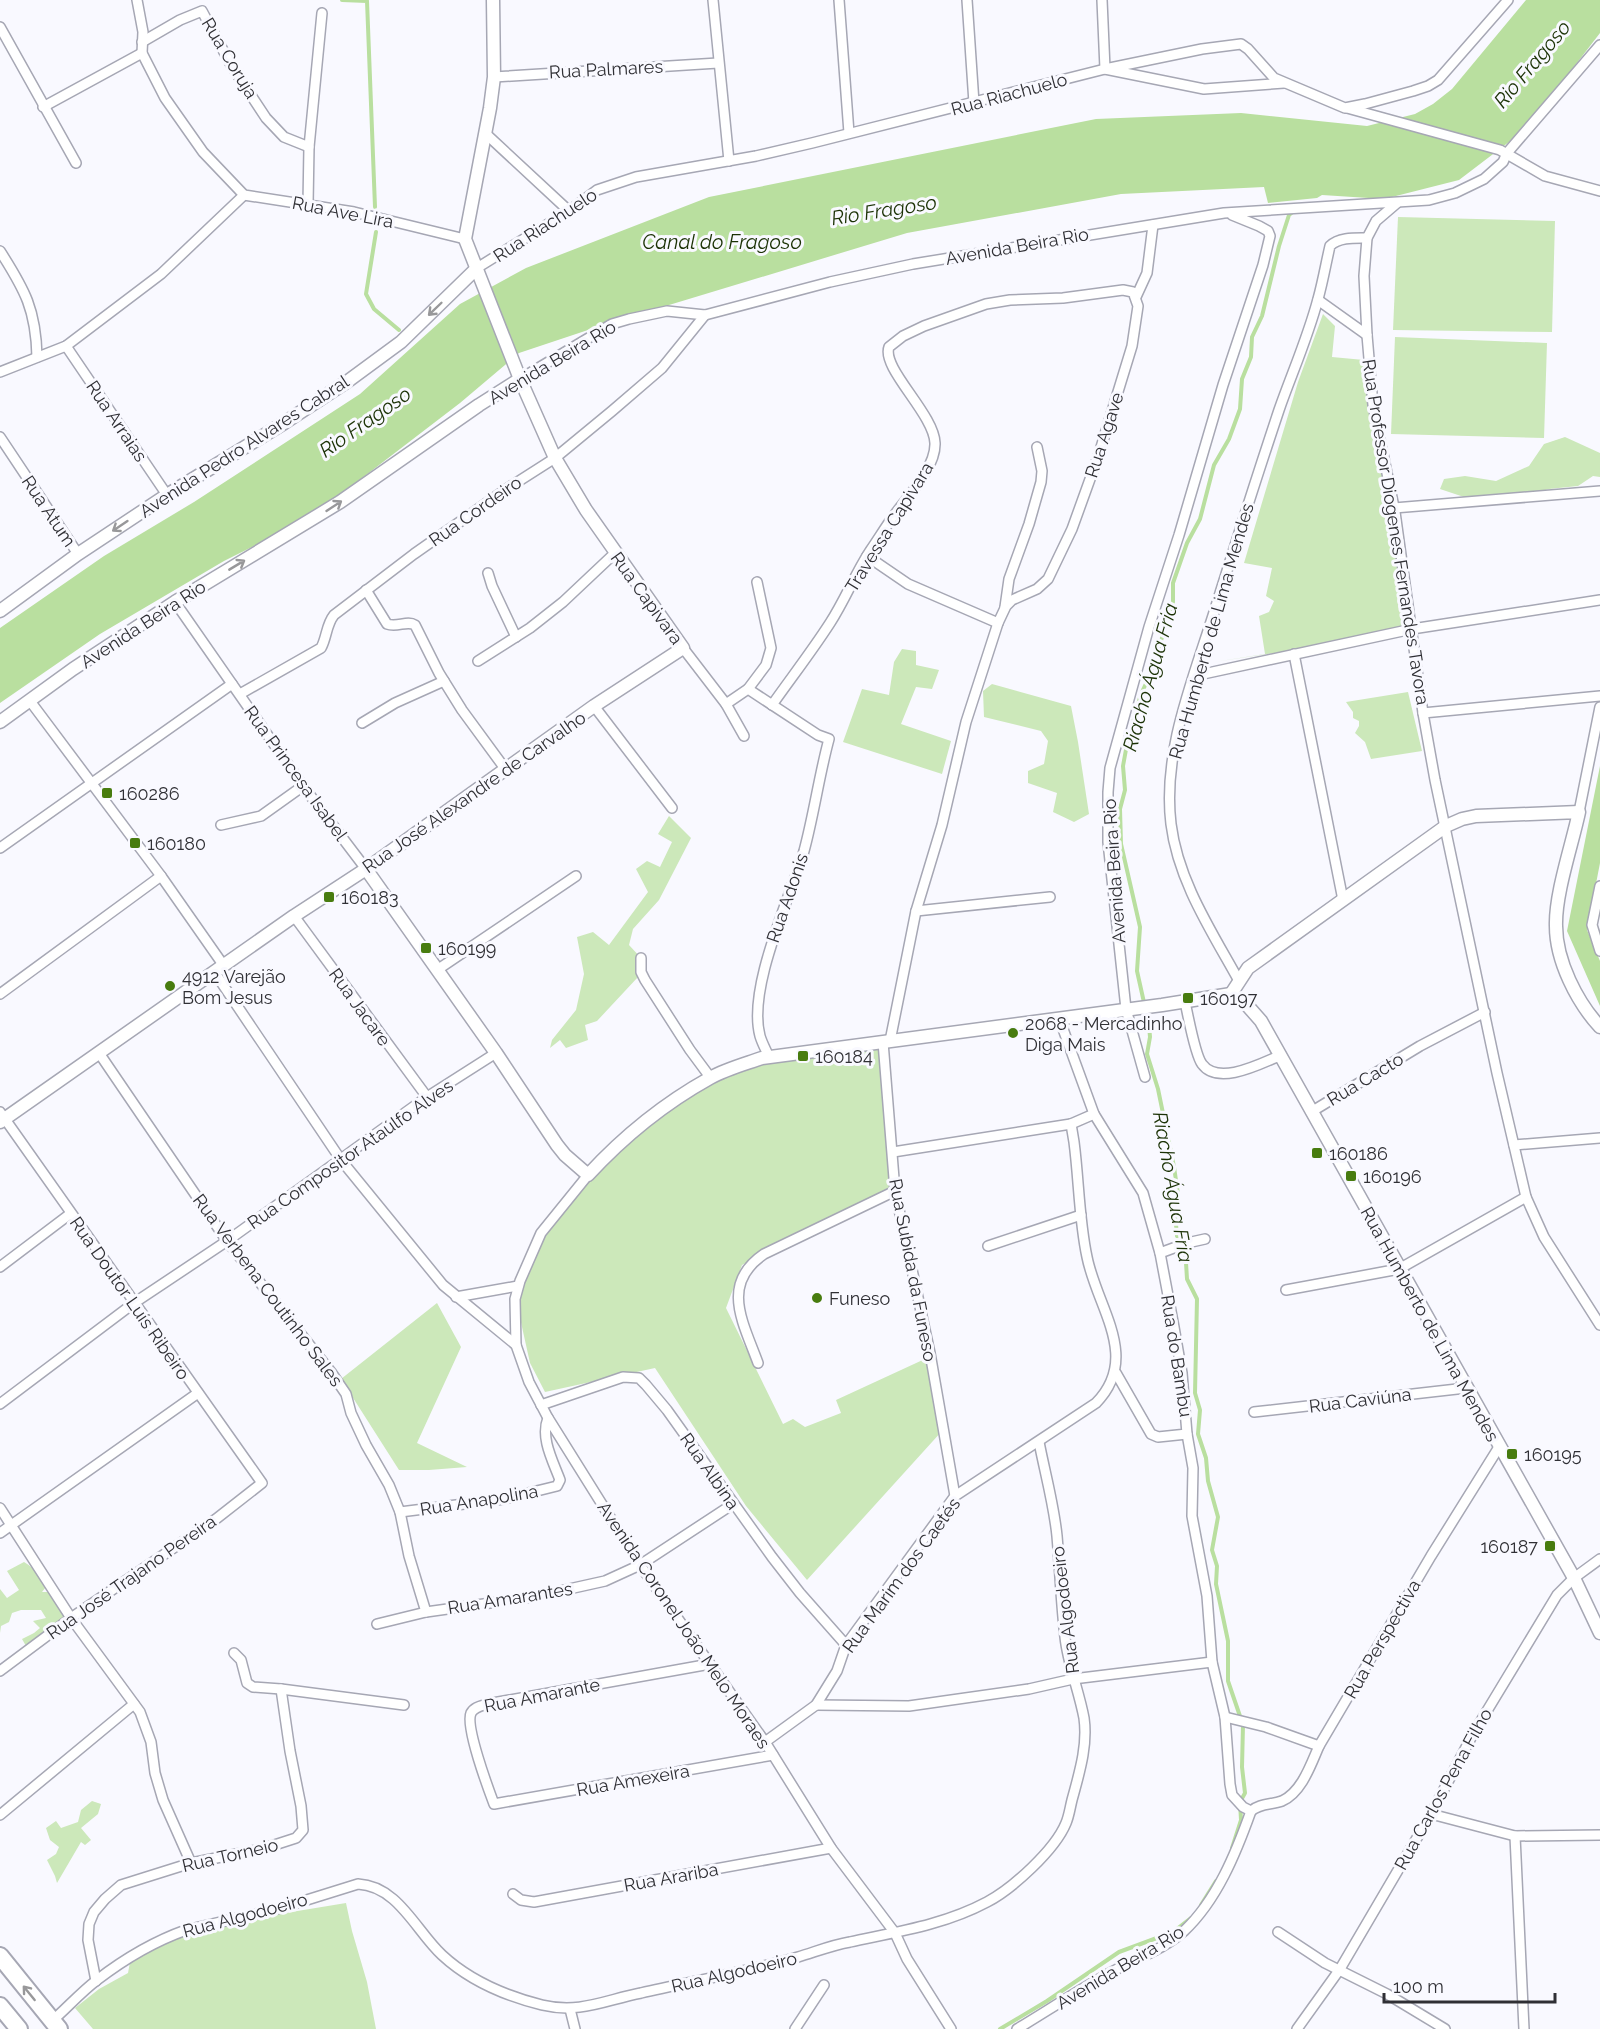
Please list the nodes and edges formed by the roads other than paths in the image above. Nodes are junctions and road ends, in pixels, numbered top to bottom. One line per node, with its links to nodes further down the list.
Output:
1 (137, 0): 10 (street)
2 (493, 0): 15 (main road)
3 (713, 0): 13 (street)
4 (839, 0): 21 (street)
5 (967, 0): 17 (street)
6 (1102, 0): 14 (street)
7 (1508, 0): 19 (street)
8 (322, 13): 22 (street)
9 (0, 27): 18 (street)
10 (142, 42): 12 (street); 22 (street, Rua Coruja)
11 (1600, 45): 23 (street)
12 (142, 53): 18 (street); 27 (street)
13 (718, 63): 15 (street, Rua Palmares); 24 (street)
14 (1105, 69): 16 (street); 16 (street, Rua Riachuelo); 17 (street, Rua Riachuelo)
15 (494, 77): 20 (main road)
16 (1284, 83): 19 (street, Rua Riachuelo)
17 (974, 103): 21 (street, Rua Riachuelo)
18 (43, 107): 25 (street)
19 (1345, 108): 23 (street)
20 (485, 133): 30 (street); 33 (main road)
21 (849, 134): 24 (street, Rua Riachuelo)
22 (309, 147): 29 (street)
23 (1503, 151): 26 (street); 28 (street)
24 (729, 161): 30 (street, Rua Riachuelo)
25 (76, 163)
26 (1600, 191)
27 (244, 195): 29 (street, Rua Ave Lira); 41 (street)
28 (1398, 203): 31 (street, Avenida Beira Rio); 34 (street)
29 (308, 204): 33 (street, Rua Ave Lira)
30 (569, 211): 36 (street, Rua Riachuelo)
31 (1224, 213): 32 (street, Avenida Beira Rio); 107 (street, Avenida Beira Rio)
32 (1153, 225): 37 (street); 39 (street, Avenida Beira Rio)
33 (465, 238): 36 (main road)
34 (1367, 238): 38 (street, Rua Humberto de Lima Mendes); 40 (street, Rua Professor Diogenes Fernandes Tavora)
35 (0, 251): 42 (street)
36 (479, 272): 44 (main road); 49 (main road, Avenida Pedro Alvares Cabral, one-way to 49)
37 (1136, 297): 53 (street, Travessa Capivara); 60 (street, Rua Agave)
38 (1318, 300): 40 (street); 67 (street, Rua Humberto de Lima Mendes)
39 (705, 315): 44 (street, Avenida Beira Rio); 47 (street, Rua Cordeiro)
40 (1367, 335): 50 (street, Rua Professor Diogenes Fernandes Tavora)
41 (66, 346): 42 (street); 49 (street, Rua Arraias)
42 (37, 357): 43 (street)
43 (0, 372)
44 (520, 379): 47 (main road, Rua Capivara); 58 (main road, Avenida Beira Rio, one-way to 44)
45 (0, 437): 52 (street, Rua Atum)
46 (1037, 447): 60 (street)
47 (555, 458): 51 (main road, Rua Capivara); 56 (street, Rua Cordeiro)
48 (1600, 491): 50 (street)
49 (167, 495): 52 (main road, Avenida Pedro Alvares Cabral, one-way to 52)
50 (1394, 508): 62 (street, Rua Professor Diogenes Fernandes Tavora)
51 (615, 553): 63 (street); 64 (main road, Rua Capivara)
52 (78, 554): 59 (main road, Avenida Pedro Alvares Cabral)
53 (867, 556): 61 (street); 75 (street, Travessa Capivara)
54 (488, 573): 63 (street)
55 (757, 582): 70 (street)
56 (366, 590): 68 (street); 71 (street, Rua Cordeiro)
57 (1600, 600): 62 (street)
58 (175, 602): 69 (street, Rua Princesa Isabel); 73 (main road, Avenida Beira Rio)
59 (0, 611)
60 (1004, 612): 61 (street, Rua Agave)
61 (998, 623): 97 (street, Rua Agave)
62 (1412, 629): 65 (street); 78 (street, Rua Professor Diogenes Fernandes Tavora)
63 (516, 637): 66 (street)
64 (683, 648): 74 (street, Rua Capivara); 76 (main road, Rua José Alexandre de Carvalho)
65 (1294, 654): 67 (street); 95 (street)
66 (478, 662)
67 (1194, 676): 103 (street, Rua Humberto de Lima Mendes)
68 (444, 681): 80 (street); 82 (street)
69 (232, 684): 71 (street, Rua Princesa Isabel); 83 (street)
70 (748, 689): 74 (street); 75 (street)
71 (240, 694): 84 (street, Rua Princesa Isabel)
72 (1600, 696): 78 (street)
73 (30, 701): 79 (main road, Avenida Beira Rio); 83 (street)
74 (726, 704): 81 (street, Rua Capivara)
75 (772, 705): 115 (street, Rua Adonis)
76 (594, 706): 82 (main road, Rua José Alexandre de Carvalho); 85 (street)
77 (1600, 707): 86 (street)
78 (1423, 713): 88 (street, Rua Professor Diogenes Fernandes Tavora)
79 (0, 722)
80 (362, 723)
81 (744, 736)
82 (506, 770): 90 (main road, Rua José Alexandre de Carvalho)
83 (92, 784): 89 (street); 91 (street)
84 (303, 786): 87 (street); 90 (street, Rua Princesa Isabel)
85 (672, 808)
86 (1579, 812): 88 (main road); 110 (main road)
87 (221, 825)
88 (1446, 826): 95 (main road); 108 (street, Rua Professor Diogenes Fernandes Tavora)
89 (0, 848)
90 (366, 869): 98 (main road, Rua José Alexandre de Carvalho); 102 (main road, Rua Princesa Isabel)
91 (161, 876): 101 (street); 104 (street)
92 (576, 876): 102 (street)
93 (1600, 886): 96 (street)
94 (1050, 897): 97 (street)
95 (1343, 900): 103 (main road)
96 (1598, 910): 99 (street)
97 (916, 911): 111 (street)
98 (294, 916): 101 (main road, Rua José Alexandre de Carvalho); 118 (street, Rua Jacare)
99 (1600, 951)
100 (641, 958): 116 (street)
101 (219, 970): 112 (main road, Rua José Alexandre de Carvalho); 126 (street)
102 (437, 970): 113 (main road, Rua Princesa Isabel)
103 (1239, 981): 105 (main road)
104 (0, 994)
105 (1231, 994): 106 (main road); 114 (main road, Rua Humberto de Lima Mendes)
106 (1185, 1002): 107 (main road); 114 (street)
107 (1127, 1008): 109 (main road); 117 (street, Avenida Beira Rio)
108 (1485, 1012): 119 (street, Rua Cacto); 124 (street, Rua Professor Diogenes Fernandes Tavora)
109 (1059, 1018): 111 (main road); 120 (street, Rua do Bambu)
110 (1600, 1027)
111 (886, 1042): 115 (main road); 125 (street, Rua Subida da Funeso)
112 (99, 1053): 121 (main road, Rua José Alexandre de Carvalho); 133 (street, Rua Verbena Coutinho Sales)
113 (496, 1053): 118 (street, Rua Compositor Ataúlfo Alves); 127 (main road, Rua Princesa Isabel)
114 (1279, 1056): 119 (main road, Rua Humberto de Lima Mendes)
115 (769, 1057): 116 (main road)
116 (710, 1077): 127 (main road)
117 (1145, 1077)
118 (427, 1097): 126 (street, Rua Compositor Ataúlfo Alves)
119 (1311, 1112): 137 (main road, Rua Humberto de Lima Mendes)
120 (1094, 1114): 122 (street); 135 (street, Rua do Bambu)
121 (2, 1118): 130 (street, Rua Doutor Luís Ribeiro)
122 (1071, 1124): 125 (street); 131 (street)
123 (1600, 1138): 124 (street)
124 (1514, 1145): 129 (street, Rua Professor Diogenes Fernandes Tavora)
125 (893, 1152): 128 (street, Rua Subida da Funeso)
126 (341, 1160): 133 (street, Rua Compositor Ataúlfo Alves); 140 (street)
127 (588, 1175): 138 (street)
128 (895, 1191): 144 (street); 156 (street, Rua Subida da Funeso)
129 (1526, 1197): 137 (street); 142 (street, Rua Professor Diogenes Fernandes Tavora)
130 (70, 1214): 136 (street); 141 (street, Rua Doutor Luís Ribeiro)
131 (1081, 1215): 134 (street); 145 (street)
132 (1205, 1239): 135 (street)
133 (227, 1241): 141 (street, Rua Compositor Ataúlfo Alves); 159 (street, Rua Verbena Coutinho Sales)
134 (988, 1246)
135 (1160, 1253): 152 (street, Rua do Bambu)
136 (0, 1267)
137 (1399, 1269): 139 (street); 146 (main road, Rua Humberto de Lima Mendes)
138 (518, 1286): 140 (street); 143 (street)
139 (1286, 1290)
140 (456, 1297): 143 (street)
141 (134, 1303): 147 (street, Rua Doutor Luís Ribeiro); 148 (street, Rua Compositor Ataúlfo Alves)
142 (1600, 1325)
143 (516, 1345): 149 (street, Avenida Coronel João Melo Moraes)
144 (758, 1363)
145 (1116, 1373): 152 (street, Rua do Bambu); 153 (street, Rua Marim dos Caetés)
146 (1466, 1388): 150 (street, Rua Caviúna); 154 (main road, Rua Humberto de Lima Mendes)
147 (198, 1393): 155 (street, Rua Doutor Luís Ribeiro); 160 (street)
148 (0, 1404)
149 (541, 1405): 151 (street, Avenida Coronel João Melo Moraes); 157 (street, Rua Albina)
150 (1254, 1412)
151 (548, 1418): 159 (street, Rua Anapolina); 163 (street, Avenida Coronel João Melo Moraes)
152 (1187, 1434): 171 (street)
153 (1039, 1442): 156 (street, Rua Marim dos Caetés); 174 (street, Rua Algodoeiro)
154 (1499, 1447): 164 (main road, Rua Humberto de Lima Mendes); 181 (street, Rua Perspectiva)
155 (262, 1483): 166 (street, Rua José Trajano Pereira)
156 (955, 1496): 169 (street, Rua Marim dos Caetés)
157 (733, 1504): 163 (street, Rua Amarantes); 169 (street, Rua Albina)
158 (0, 1508): 160 (street)
159 (400, 1512): 165 (street, Rua Verbena Coutinho Sales)
160 (12, 1525): 161 (street); 166 (street)
161 (0, 1533)
162 (1600, 1559): 164 (street, Rua Carlos Pena Filho)
163 (640, 1565): 165 (street, Rua Amarantes); 172 (street, Avenida Coronel João Melo Moraes)
164 (1574, 1578): 168 (main road, Rua Humberto de Lima Mendes); 185 (street, Rua Carlos Pena Filho)
165 (426, 1611): 167 (street, Rua Amarantes)
166 (71, 1618): 173 (street, Rua José Trajano Pereira); 176 (street)
167 (377, 1624)
168 (1600, 1633)
169 (846, 1645): 178 (street, Rua Marim dos Caetés)
170 (234, 1653): 175 (street)
171 (1212, 1662): 174 (street); 179 (street)
172 (710, 1664): 180 (street, Avenida Coronel João Melo Moraes); 183 (street, Rua Amarante)
173 (0, 1671)
174 (1073, 1679): 178 (street); 193 (street, Rua Algodoeiro)
175 (281, 1689): 177 (street); 190 (street, Rua Torneio)
176 (134, 1704): 186 (street); 190 (street)
177 (404, 1705)
178 (816, 1705): 180 (street, Rua Marim dos Caetés)
179 (1228, 1718): 181 (street); 184 (street)
180 (765, 1742): 182 (street, Avenida Coronel João Melo Moraes)
181 (1319, 1746): 184 (street, Rua Perspectiva)
182 (773, 1755): 183 (street, Rua Amexeira); 189 (street, Avenida Coronel João Melo Moraes)
183 (494, 1804)
184 (1247, 1809): 207 (street, Avenida Beira Rio)
185 (1431, 1814): 188 (street); 195 (street, Rua Carlos Pena Filho)
186 (0, 1815)
187 (1600, 1834): 188 (street)
188 (1515, 1836): 210 (street)
189 (831, 1848): 191 (street, Rua Arariba); 193 (street, Avenida Coronel João Melo Moraes)
190 (191, 1863): 196 (street, Rua Torneio)
191 (513, 1894)
192 (1278, 1932): 195 (street)
193 (895, 1933): 199 (street, Rua Algodoeiro); 206 (street, Avenida Coronel João Melo Moraes)
194 (0, 1956): 201 (highway, one-way to 194)
195 (1340, 1969): 208 (street, Rua Carlos Pena Filho); 209 (street)
196 (96, 1981): 199 (street, Rua Algodoeiro); 201 (street, Rua Algodoeiro)
197 (824, 1985): 205 (street)
198 (0, 2006): 203 (highway)
199 (570, 2009): 204 (street)
200 (0, 2024): 202 (highway)
201 (56, 2025)
202 (4, 2029)
203 (19, 2029)
204 (575, 2029)
205 (795, 2029)
206 (951, 2029)
207 (1017, 2029)
208 (1297, 2029)
209 (1445, 2029)
210 (1524, 2029)

